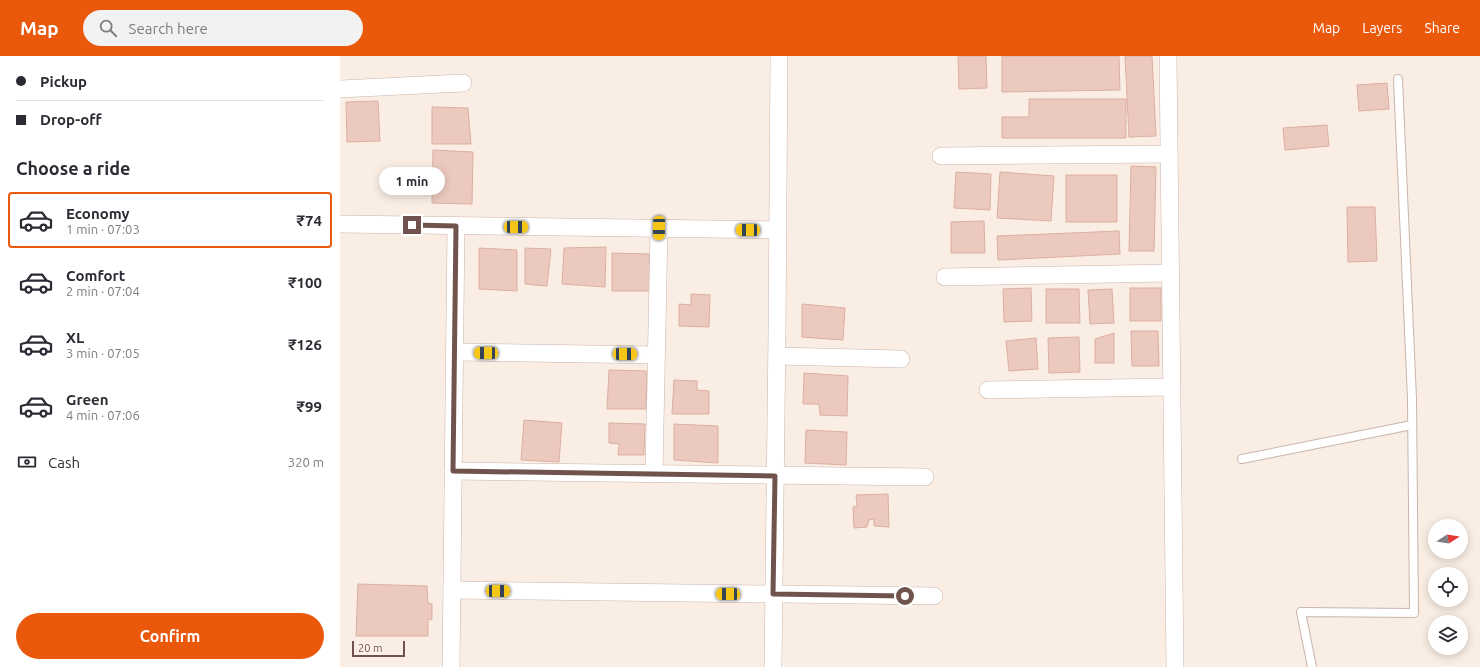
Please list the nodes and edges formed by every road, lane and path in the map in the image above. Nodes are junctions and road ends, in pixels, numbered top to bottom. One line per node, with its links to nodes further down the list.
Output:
1 (779, 56): 11 (street)
2 (1168, 56): 6 (street)
3 (1398, 79): 20 (lane)
4 (463, 83): 5 (street)
5 (340, 89)
6 (1169, 154): 7 (street); 12 (street)
7 (941, 156)
8 (340, 224): 9 (street)
9 (456, 226): 10 (street); 14 (street)
10 (659, 228): 11 (street); 15 (street)
11 (778, 230): 16 (street)
12 (1170, 273): 13 (street); 18 (street)
13 (945, 277)
14 (455, 352): 15 (street); 22 (street)
15 (656, 355): 23 (street)
16 (777, 356): 17 (street); 24 (street)
17 (901, 359)
18 (1172, 387): 19 (street); 31 (street)
19 (988, 390)
20 (1412, 425): 21 (lane); 32 (lane)
21 (1242, 459)
22 (453, 471): 23 (street); 26 (street)
23 (654, 474): 24 (street)
24 (775, 476): 25 (street); 27 (street)
25 (925, 477)
26 (452, 590): 27 (street); 29 (street)
27 (773, 594): 28 (street); 30 (street)
28 (934, 596)
29 (451, 667)
30 (773, 667)
31 (1175, 667)
32 (1312, 667)

